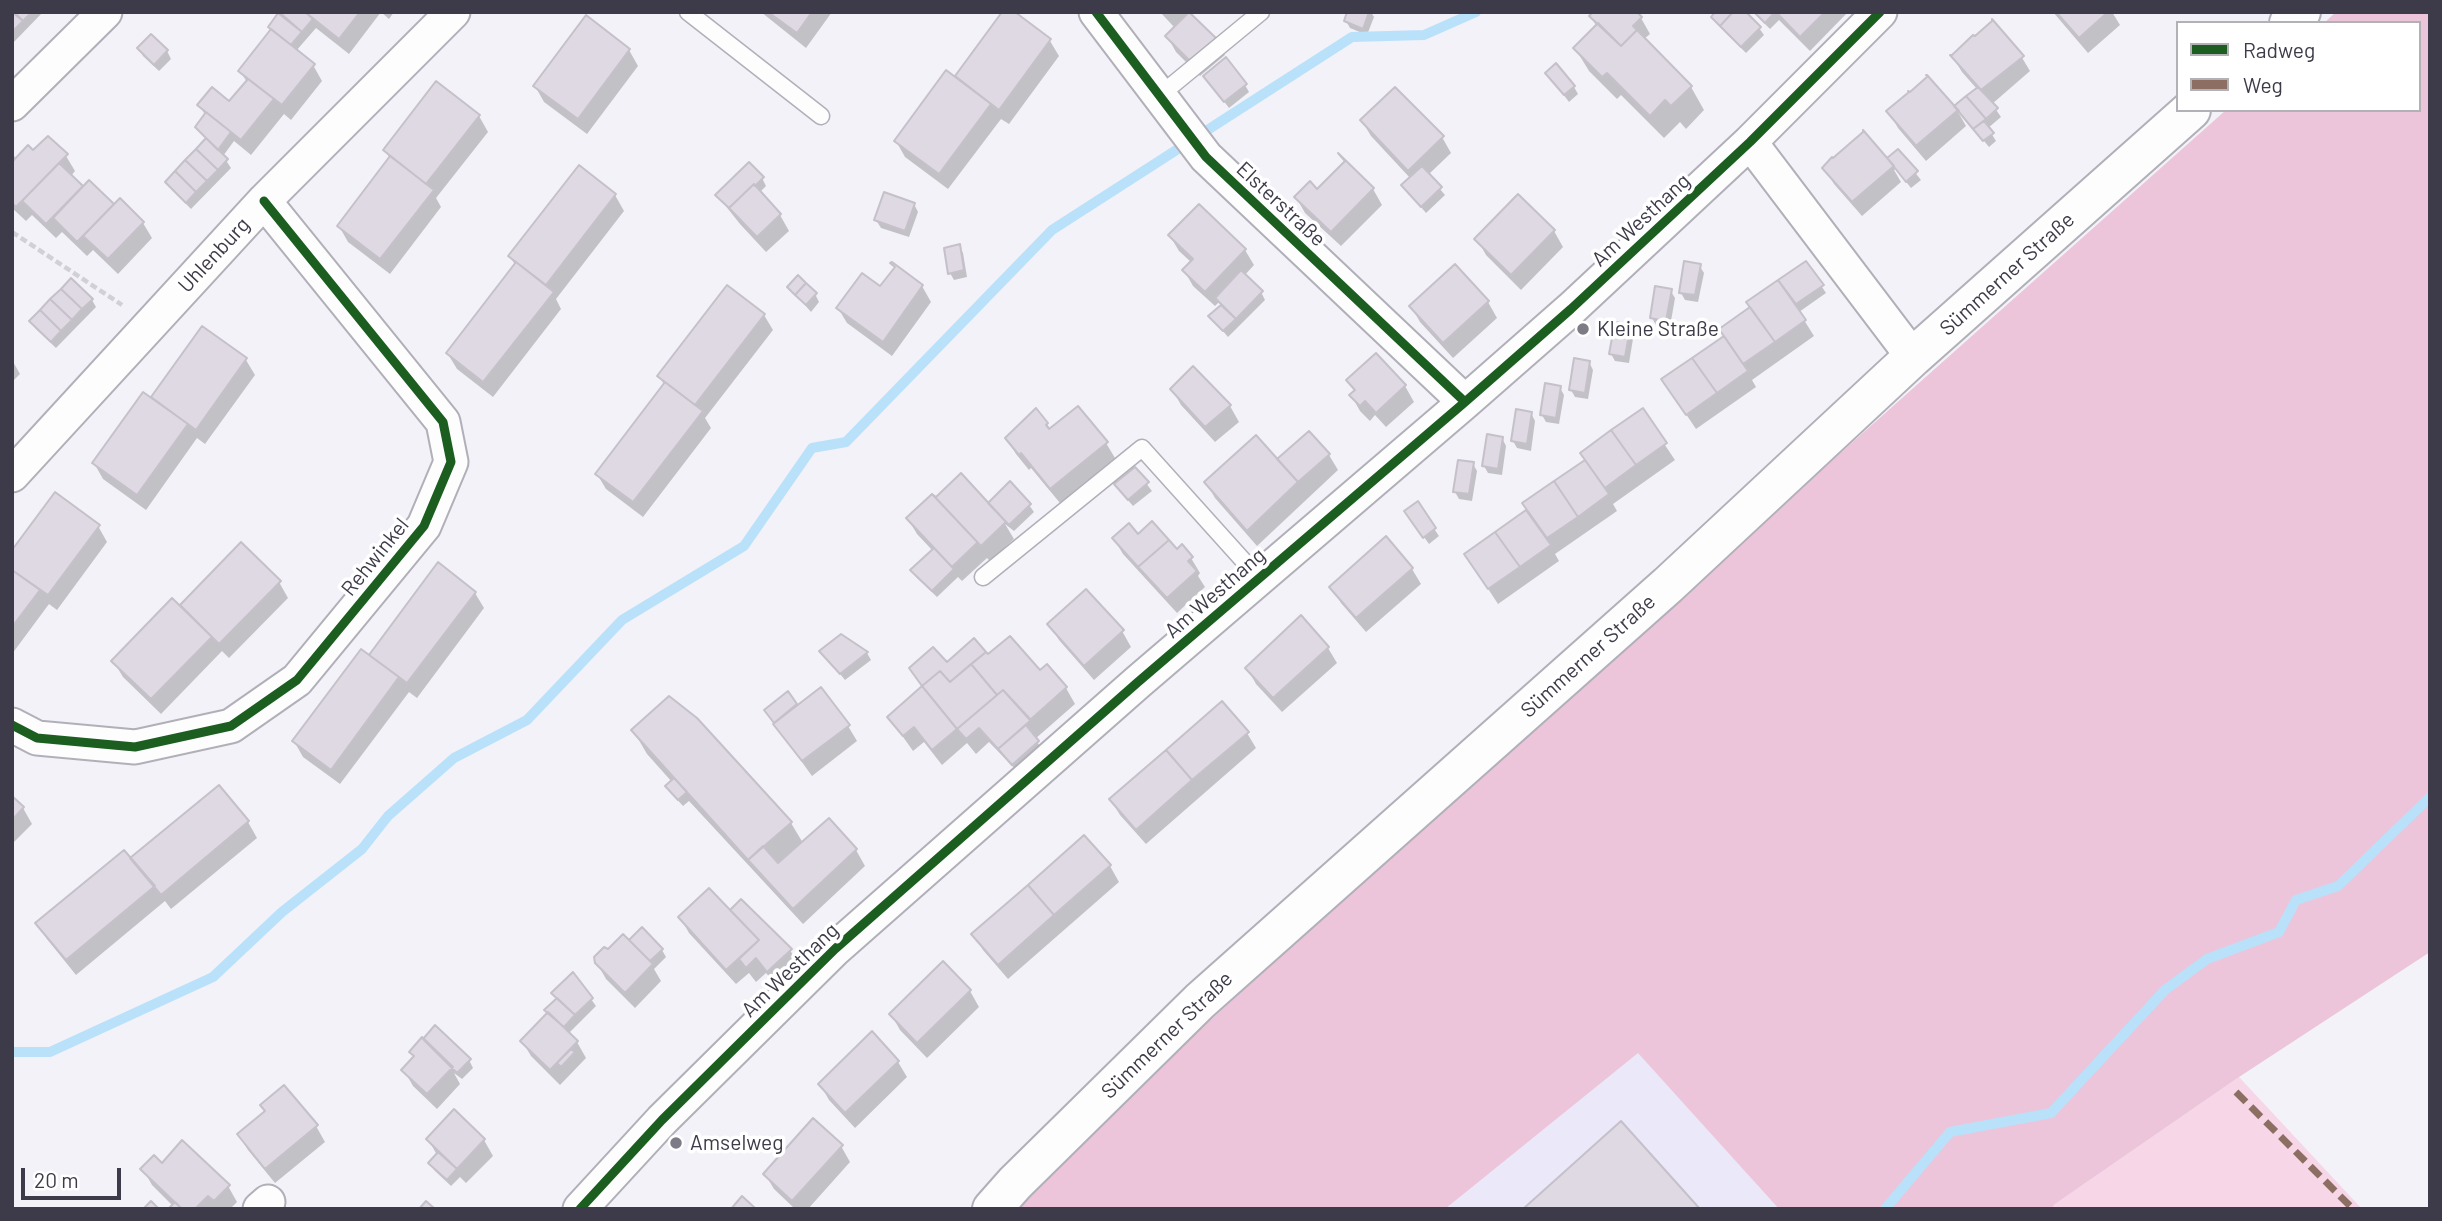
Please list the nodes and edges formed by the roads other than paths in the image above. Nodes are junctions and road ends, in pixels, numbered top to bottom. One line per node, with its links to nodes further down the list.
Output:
1 (105, 12): 7 (street)
2 (453, 12): 12 (street, Uhlenburg)
3 (688, 12): 10 (lane)
4 (1096, 12): 8 (street, Elsterstraße)
5 (1261, 12): 8 (lane)
6 (1880, 12): 11 (street, Am Westhang)
7 (12, 104)
8 (1165, 105): 14 (street, Elsterstraße)
9 (2189, 112): 13 (main road, Sümmerner Straße)
10 (821, 116)
11 (1750, 142): 13 (street); 14 (street, Am Westhang)
12 (264, 201): 15 (street, Uhlenburg); 18 (street, Rehwinkel)
13 (1913, 357): 20 (main road, Sümmerner Straße)
14 (1465, 402): 17 (street, Am Westhang)
15 (12, 475)
16 (983, 577): 17 (lane)
17 (1259, 578): 19 (street, Am Westhang)
18 (12, 725)
19 (580, 1209)
20 (992, 1209)

